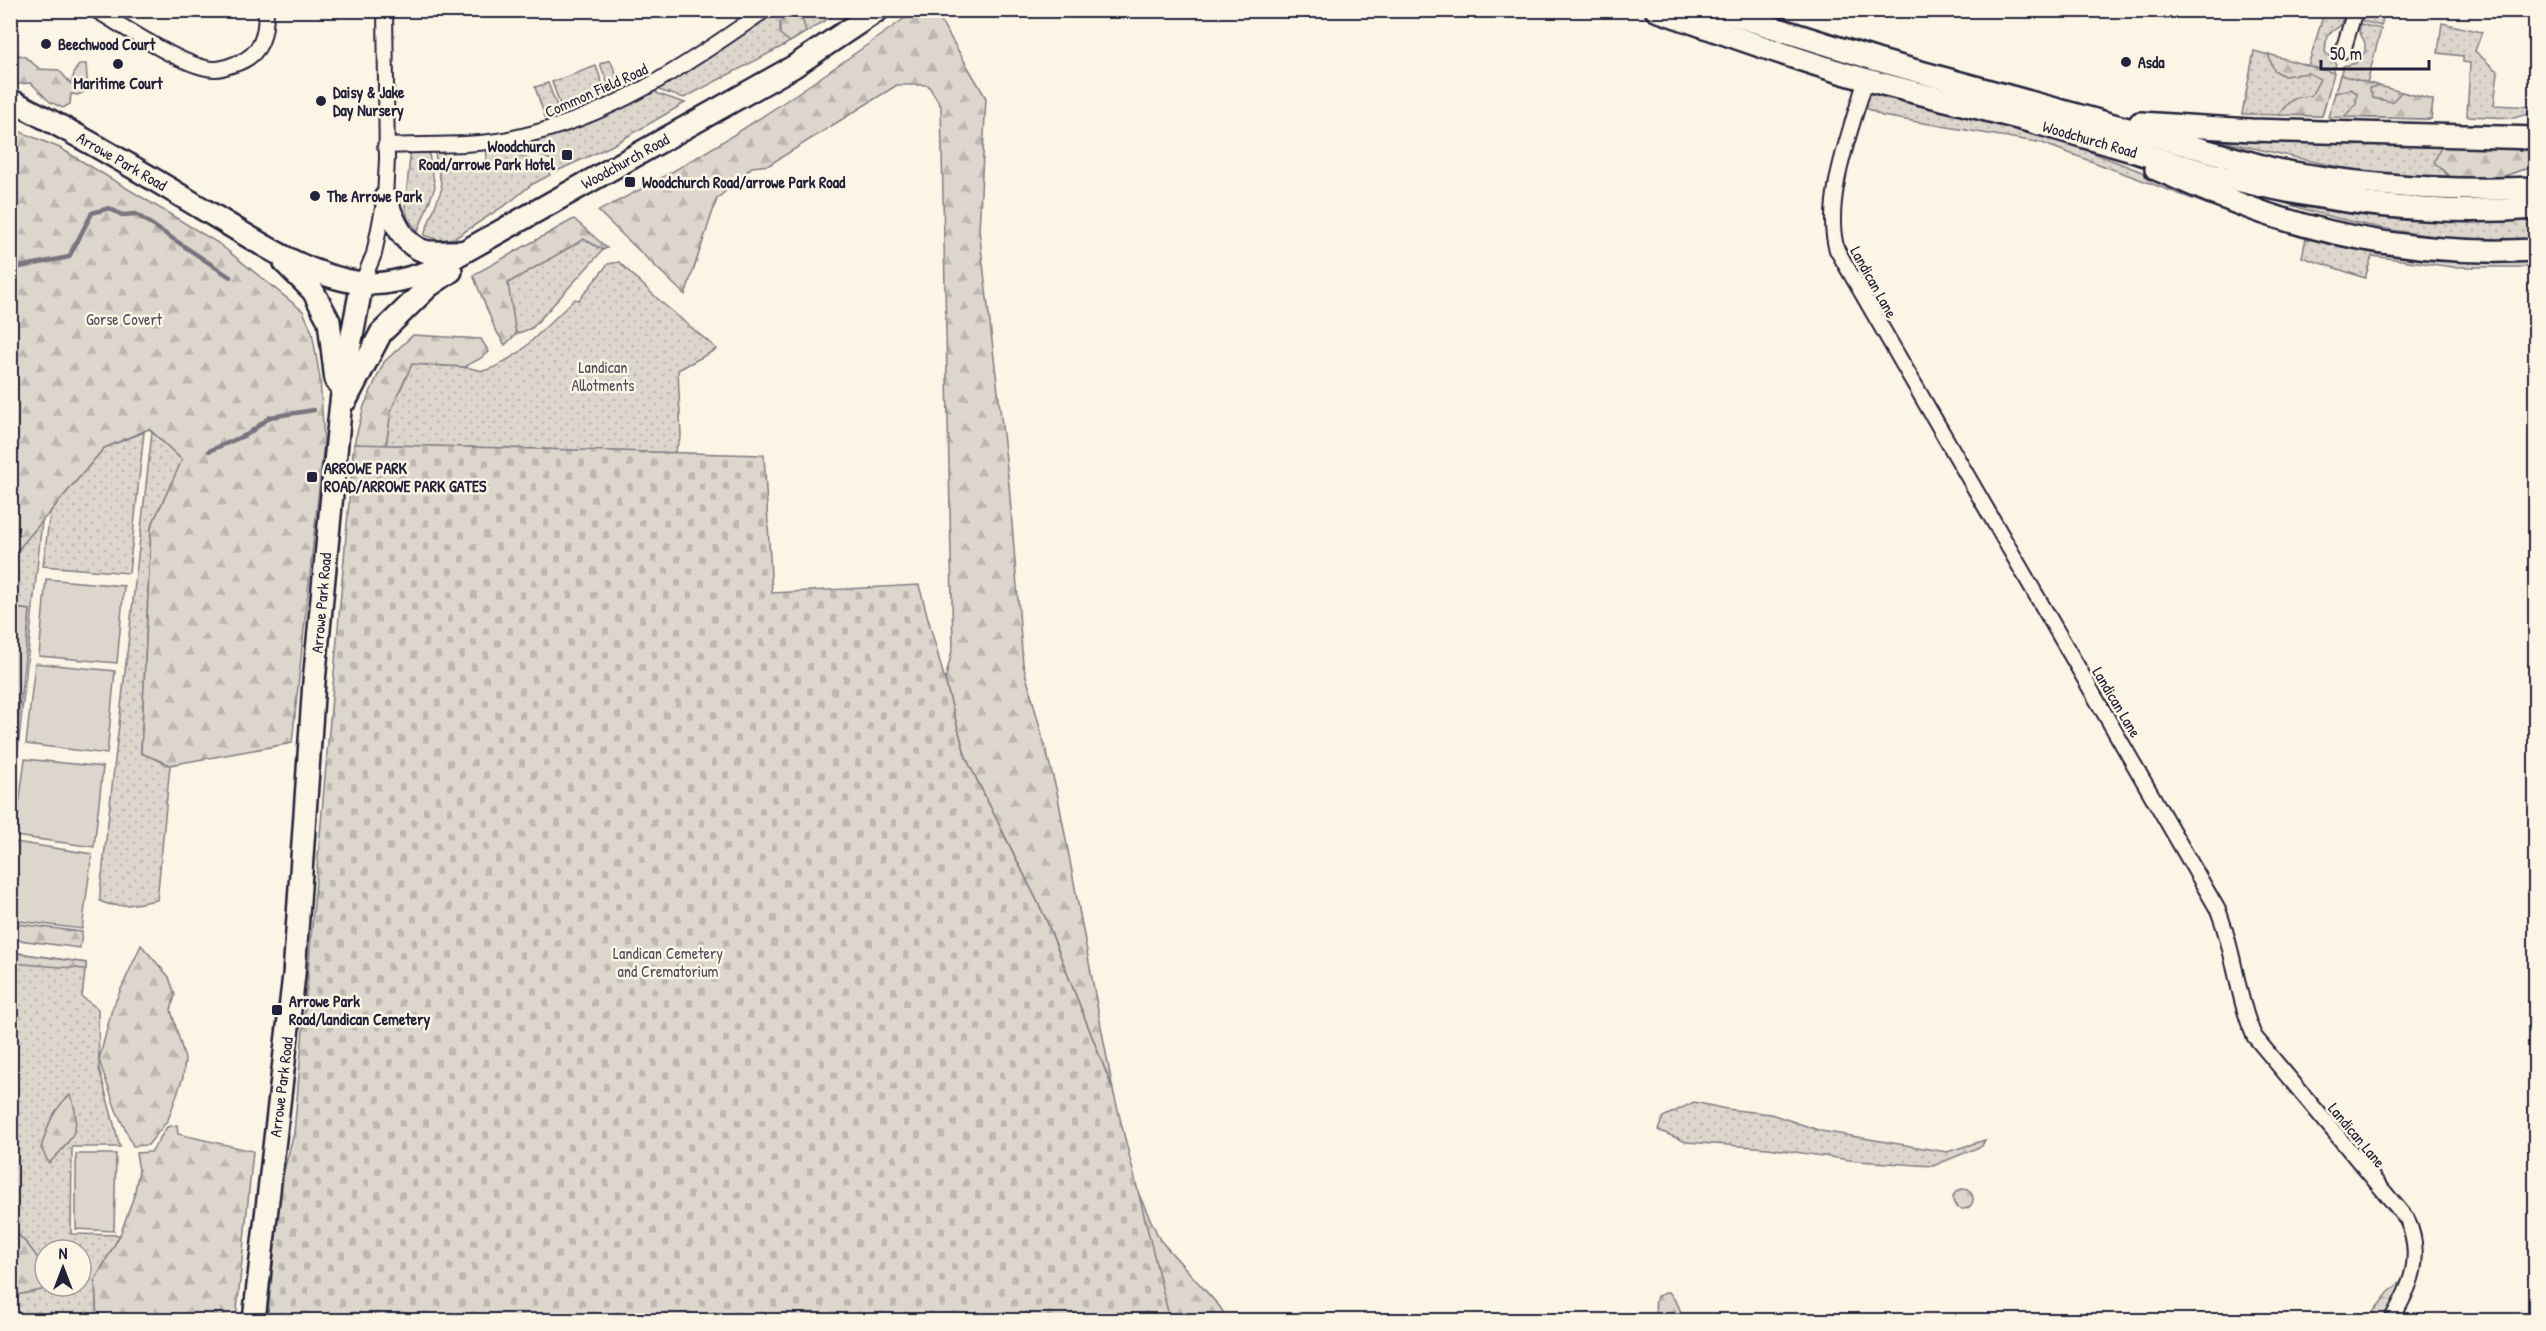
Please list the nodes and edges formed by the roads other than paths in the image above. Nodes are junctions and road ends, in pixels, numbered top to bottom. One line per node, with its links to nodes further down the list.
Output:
1 (95, 10): 2 (street)
2 (266, 10)
3 (385, 10): 19 (street)
4 (765, 10): 19 (street, Common Field Road)
5 (878, 10): 23 (main road, Woodchurch Road)
6 (1656, 10): 10 (main road, Woodchurch Road)
7 (1672, 10): 10 (street)
8 (2355, 10): 12 (street)
9 (1728, 12): 11 (main road, Woodchurch Road)
10 (1756, 44): 13 (main road, Woodchurch Road)
11 (1839, 49): 15 (main road); 16 (main road, Woodchurch Road)
12 (2343, 51)
13 (1866, 79): 15 (main road, Woodchurch Road); 30 (street, Landican Lane)
14 (10, 100): 24 (main road, Arrowe Park Road)
15 (1993, 112): 17 (main road, Woodchurch Road)
16 (2095, 120): 18 (main road); 20 (main road, Woodchurch Road)
17 (2073, 134): 22 (main road, Woodchurch Road); 25 (main road)
18 (2535, 138)
19 (385, 146): 21 (street)
20 (2535, 188)
21 (385, 198): 26 (main road); 27 (street)
22 (2535, 208)
23 (527, 216): 26 (main road, Woodchurch Road); 28 (main road)
24 (270, 248): 27 (main road, Arrowe Park Road); 28 (main road)
25 (2535, 250)
26 (464, 252): 27 (main road, Woodchurch Road)
27 (362, 283): 28 (main road, Arrowe Park Road)
28 (340, 411): 29 (main road, Arrowe Park Road)
29 (254, 1320)
30 (2391, 1320)

